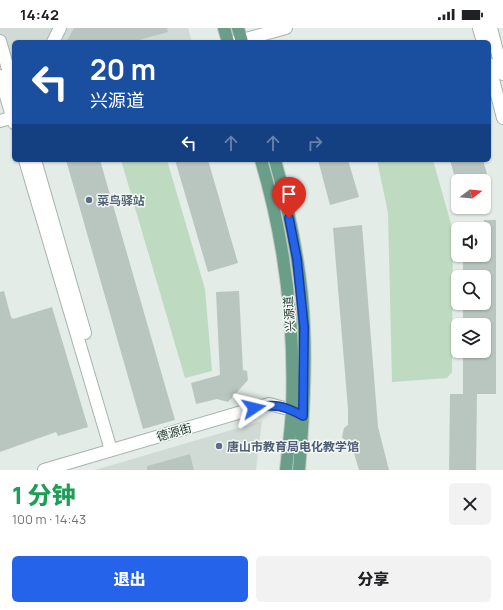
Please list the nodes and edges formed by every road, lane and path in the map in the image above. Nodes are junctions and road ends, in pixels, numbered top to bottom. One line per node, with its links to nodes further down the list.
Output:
1 (60, 28): 7 (street)
2 (224, 28): 8 (main road)
3 (238, 28): 9 (main road)
4 (286, 28): 10 (street)
5 (480, 28): 11 (street)
6 (491, 28): 14 (street)
7 (54, 40)
8 (227, 40)
9 (240, 40)
10 (247, 40)
11 (483, 40)
12 (0, 41): 16 (street)
13 (491, 72): 18 (street)
14 (503, 74)
15 (0, 76): 17 (street)
16 (12, 83)
17 (11, 115): 19 (street)
18 (503, 118)
19 (0, 121)
20 (26, 162): 26 (street)
21 (36, 162): 26 (street)
22 (262, 162): 24 (main road, 兴源道)
23 (276, 162): 25 (main road, 兴源道)
24 (292, 410): 25 (street, 德源街); 26 (street, 德源街); 28 (main road, 兴源道)
25 (303, 416): 29 (main road, 兴源道)
26 (115, 449): 27 (street, 德源街)
27 (44, 470)
28 (286, 470)
29 (299, 470)

